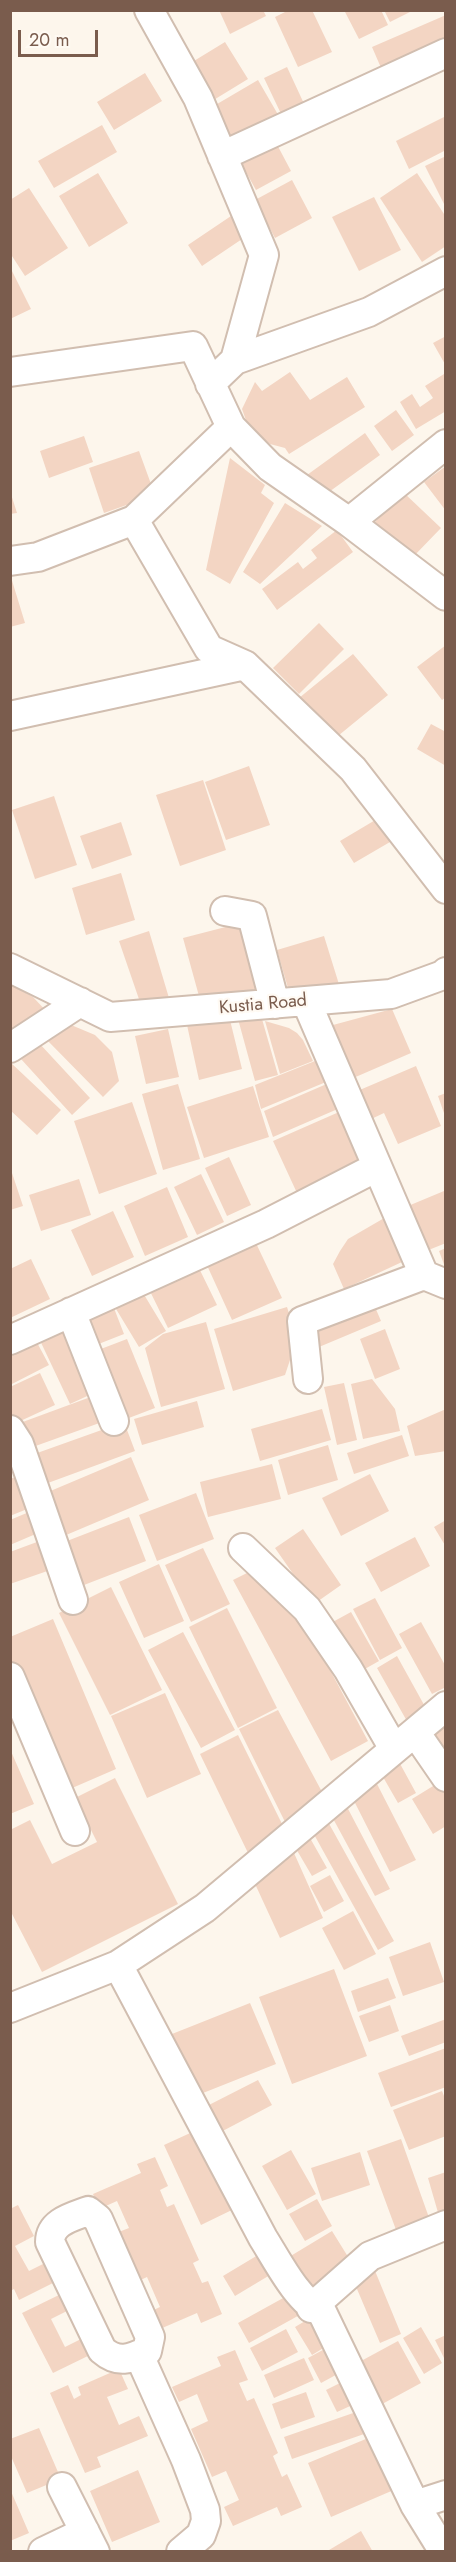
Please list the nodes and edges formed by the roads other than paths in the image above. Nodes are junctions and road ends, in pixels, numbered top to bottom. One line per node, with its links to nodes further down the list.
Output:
1 (149, 10): 3 (street)
2 (446, 53): 3 (street)
3 (222, 156): 5 (street)
4 (446, 271): 5 (street)
5 (235, 360): 7 (street)
6 (10, 372): 7 (street)
7 (210, 384): 8 (street)
8 (231, 427): 10 (street); 11 (street)
9 (446, 444): 11 (street)
10 (134, 520): 12 (street); 14 (street)
11 (349, 522): 13 (street)
12 (10, 561)
13 (446, 596)
14 (245, 665): 15 (street); 16 (street)
15 (10, 716)
16 (446, 889)
17 (225, 911): 22 (street)
18 (10, 968): 21 (street, Kustia Road)
19 (446, 972): 20 (street, Kustia Road)
20 (306, 1001): 22 (street, Kustia Road); 24 (street)
21 (80, 1002): 22 (street, Kustia Road); 23 (street)
22 (275, 1004)
23 (10, 1048)
24 (377, 1167): 25 (street); 26 (street)
25 (435, 1280): 28 (street)
26 (71, 1312): 27 (street); 29 (street)
27 (10, 1340)
28 (308, 1379)
29 (114, 1421)
30 (10, 1430): 32 (street)
31 (243, 1548): 35 (street)
32 (73, 1600)
33 (10, 1677): 37 (street)
34 (446, 1706): 35 (street)
35 (405, 1740): 36 (street); 38 (street)
36 (446, 1777)
37 (75, 1831)
38 (118, 1965): 39 (street); 41 (street)
39 (10, 2008)
40 (446, 2225): 41 (street)
41 (311, 2308): 45 (street)
42 (139, 2355): 42 (street); 48 (street)
43 (62, 2487): 46 (street)
44 (446, 2495): 45 (street)
45 (415, 2505): 49 (street)
46 (90, 2542): 47 (street)
47 (43, 2552)
48 (182, 2552)
49 (444, 2552)

